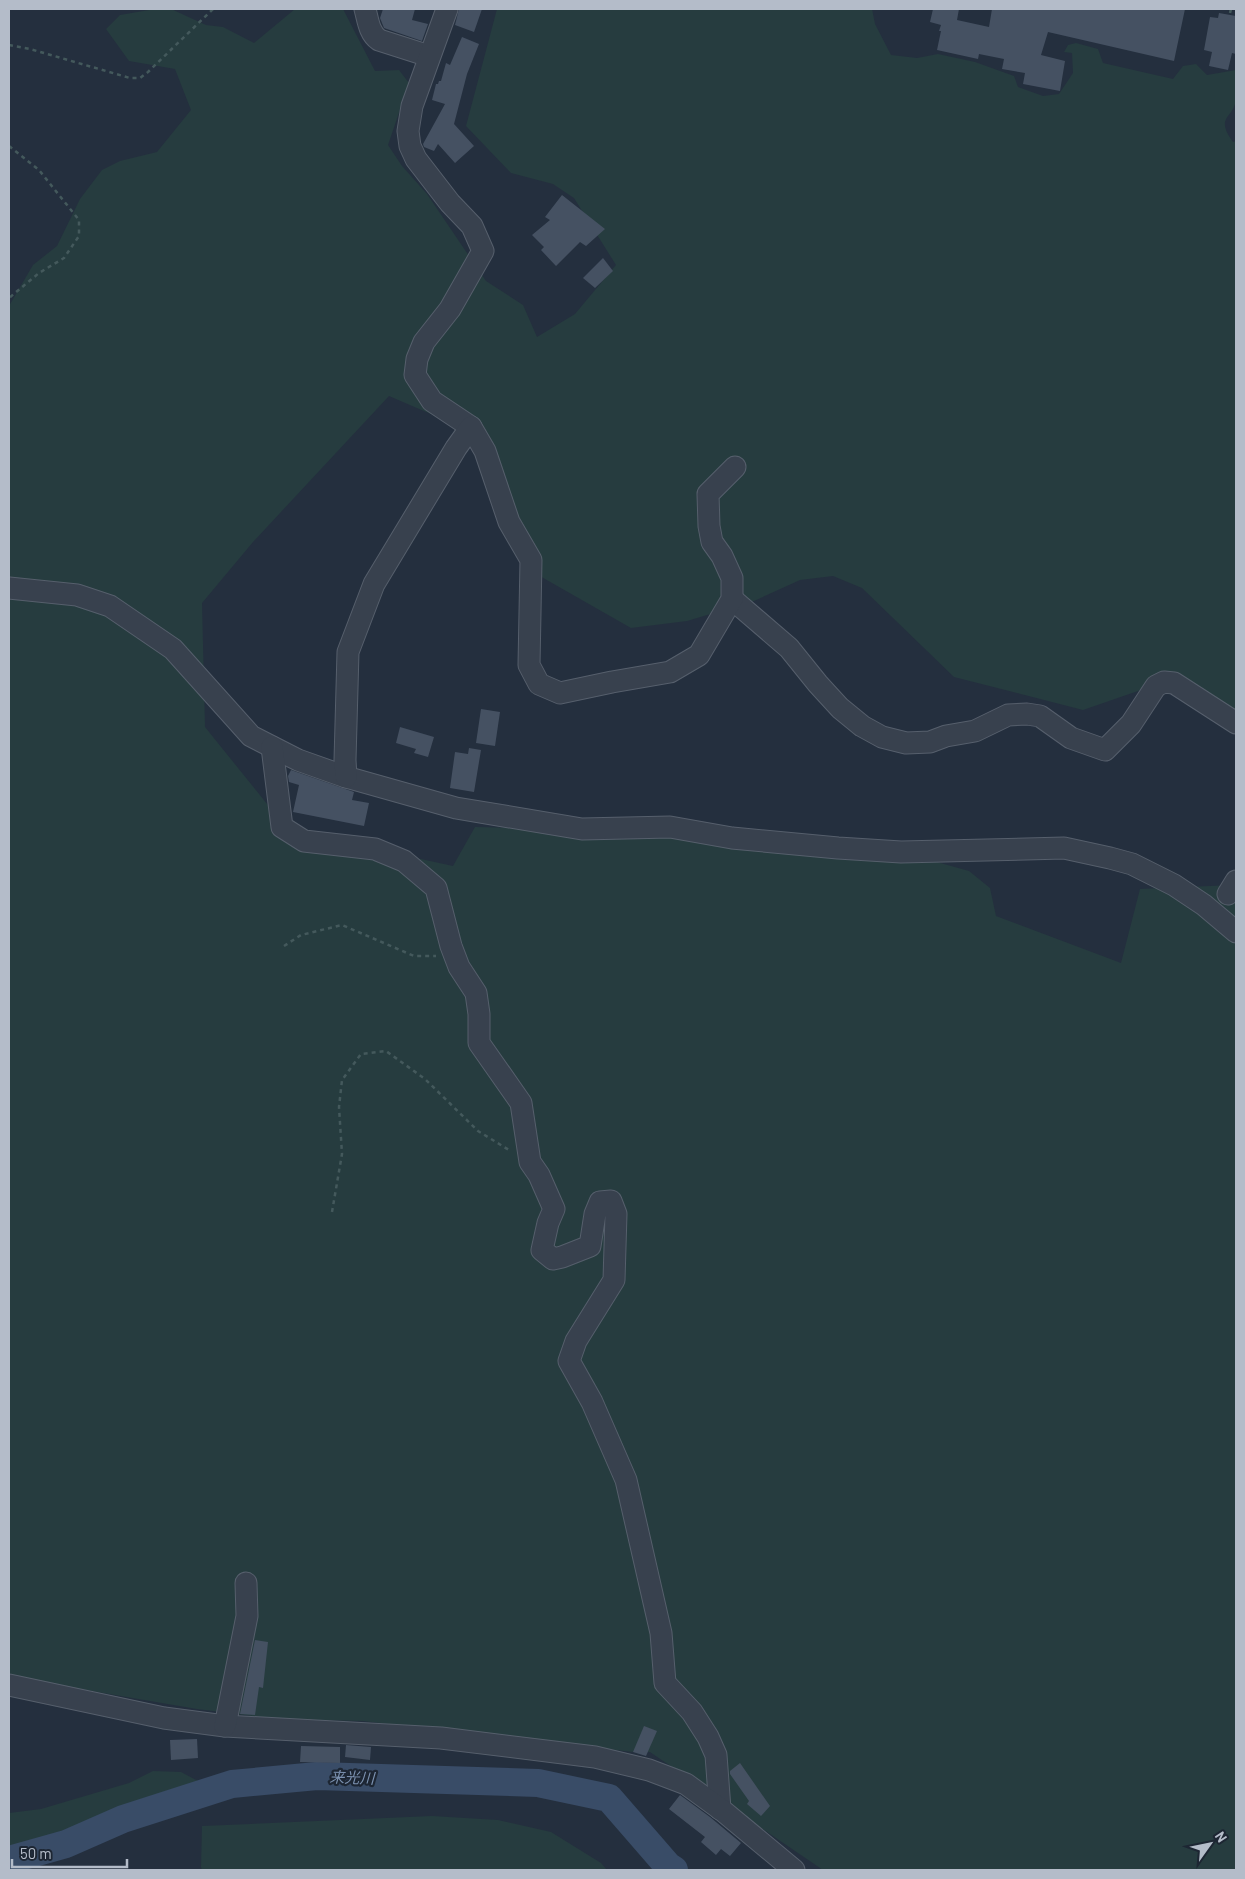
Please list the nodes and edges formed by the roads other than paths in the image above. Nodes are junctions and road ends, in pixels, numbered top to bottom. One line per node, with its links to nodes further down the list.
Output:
1 (365, 9): 3 (street)
2 (447, 9): 3 (street)
3 (429, 56): 4 (street)
4 (471, 427): 7 (street); 10 (street)
5 (735, 467): 7 (street)
6 (9, 588): 9 (street)
7 (732, 599): 8 (street)
8 (1236, 723)
9 (272, 746): 10 (street); 15 (street)
10 (346, 777): 11 (street)
11 (1236, 932)
12 (246, 1583): 14 (street)
13 (9, 1685): 14 (street)
14 (226, 1726): 15 (street)
15 (720, 1809): 16 (street)
16 (794, 1870)

